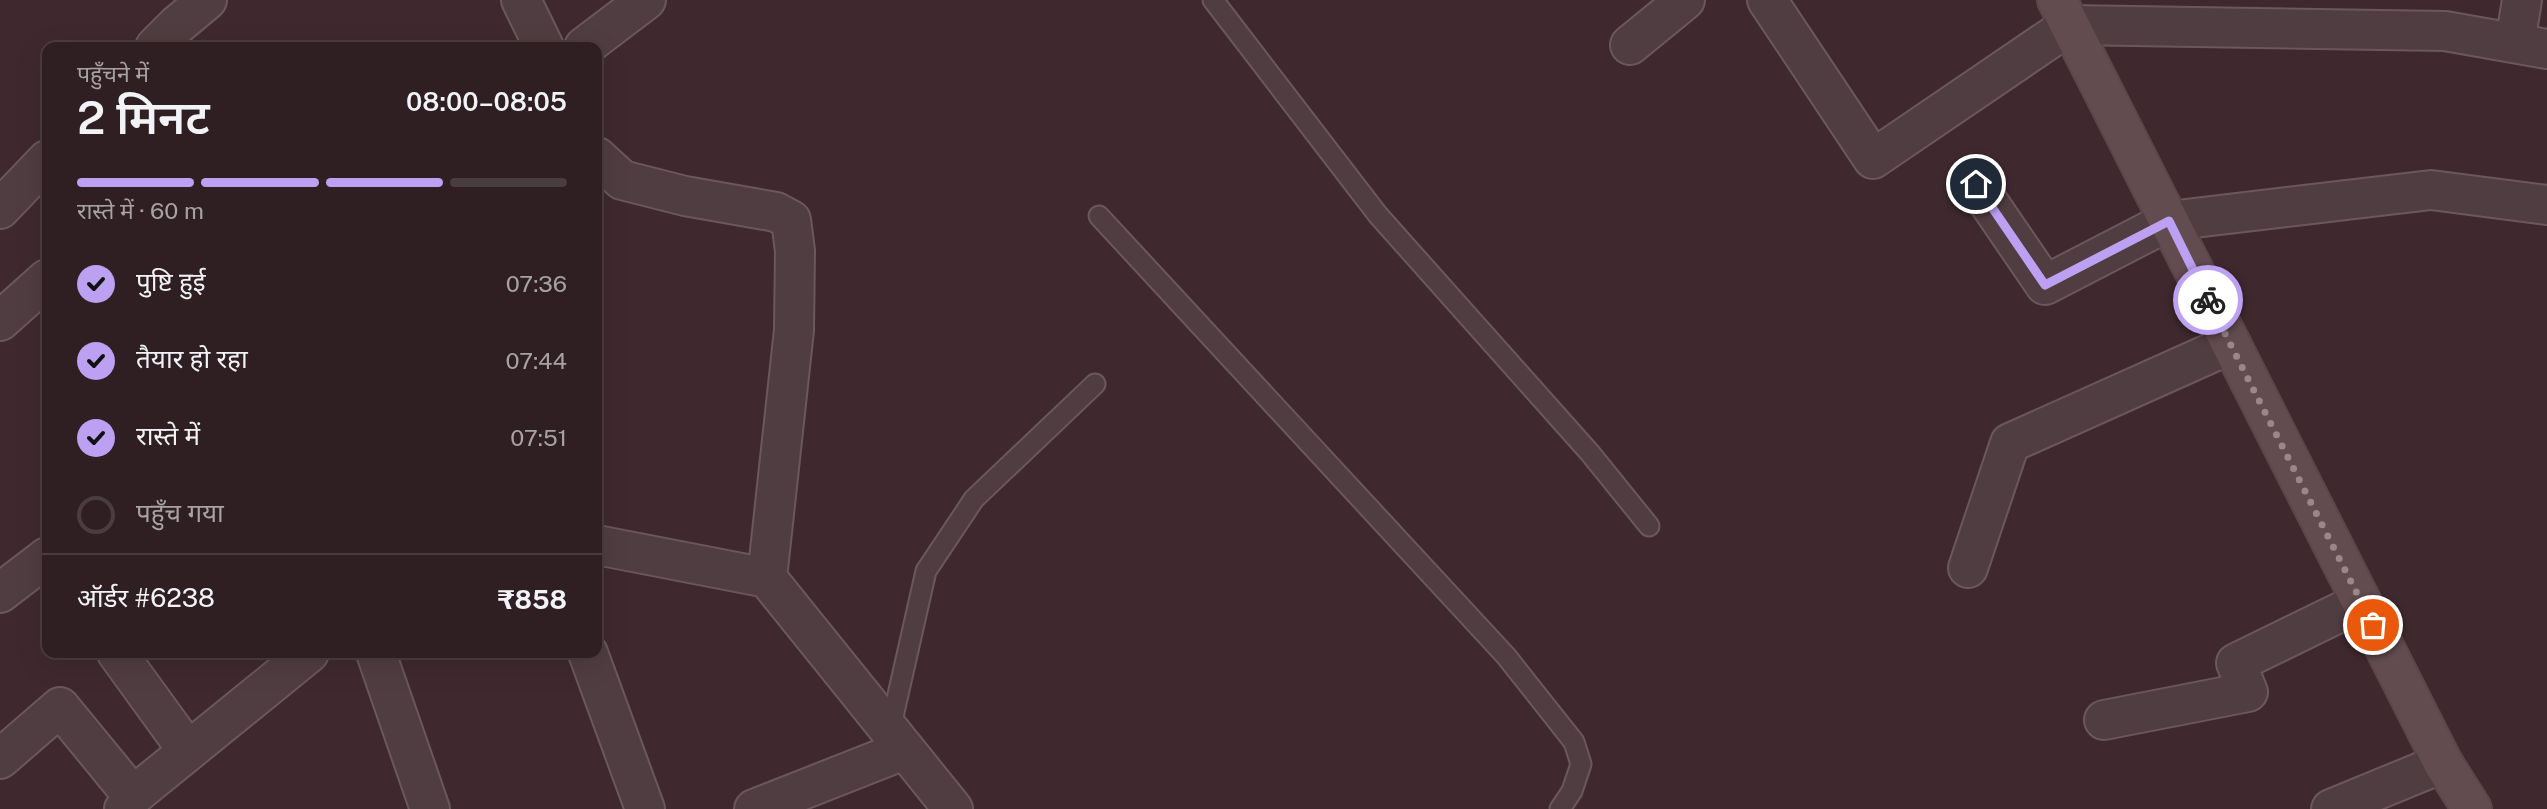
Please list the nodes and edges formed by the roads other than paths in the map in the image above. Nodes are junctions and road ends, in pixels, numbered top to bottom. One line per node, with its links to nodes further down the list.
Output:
1 (207, 0): 9 (street)
2 (521, 0): 10 (street)
3 (646, 0): 11 (street)
4 (1213, 0): 25 (lane)
5 (1685, 0): 12 (street)
6 (1767, 0): 8 (street)
7 (2522, 0): 13 (street)
8 (2063, 12): 13 (street); 20 (street)
9 (160, 42)
10 (542, 42)
11 (591, 42)
12 (1630, 45)
13 (2531, 46)
14 (602, 162): 29 (street)
15 (42, 165): 18 (street)
16 (1976, 184): 20 (street)
17 (2547, 205): 20 (street)
18 (0, 209)
19 (1099, 216): 46 (lane)
20 (2169, 221): 23 (street)
21 (42, 283): 22 (street)
22 (0, 321)
23 (2231, 344): 28 (street); 31 (street)
24 (1095, 384): 37 (lane)
25 (1649, 526)
26 (602, 546): 29 (street)
27 (42, 561): 30 (street)
28 (1968, 568)
29 (767, 578): 37 (street)
30 (0, 593)
31 (2361, 602): 36 (street); 40 (street)
32 (121, 658): 38 (street)
33 (303, 658): 38 (street)
34 (378, 658): 43 (street)
35 (589, 658): 44 (street)
36 (2104, 720)
37 (897, 740): 42 (street); 45 (street)
38 (188, 751): 41 (street)
39 (0, 759): 41 (street)
40 (2442, 763): 47 (street); 48 (street)
41 (129, 803)
42 (939, 805)
43 (430, 809)
44 (645, 809)
45 (754, 809)
46 (1560, 809)
47 (2331, 809)
48 (2472, 809)

